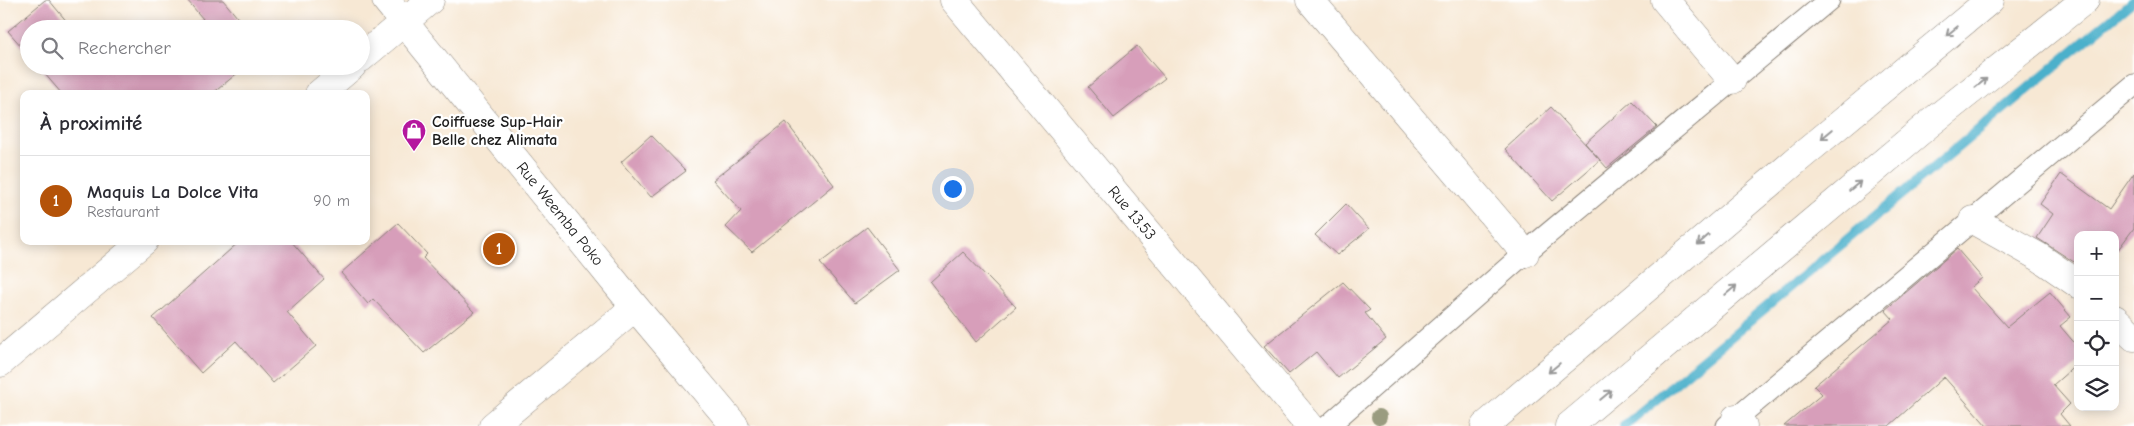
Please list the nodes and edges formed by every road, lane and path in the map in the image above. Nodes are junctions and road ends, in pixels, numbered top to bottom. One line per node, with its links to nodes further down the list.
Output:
1 (386, 0): 9 (street, Rue Weemba Poko)
2 (430, 0): 9 (street)
3 (954, 0): 26 (street, Rue 13.53)
4 (1310, 0): 17 (street)
5 (1665, 0): 12 (street)
6 (1829, 0): 12 (lane)
7 (1990, 0): 28 (street, one-way to 28)
8 (2086, 0): 29 (street, one-way to 8)
9 (404, 22): 10 (street); 19 (street, Rue Weemba Poko)
10 (370, 50)
11 (341, 75): 14 (street)
12 (1732, 80): 17 (lane)
13 (2134, 85): 15 (lane)
14 (324, 90)
15 (1973, 220): 18 (street); 23 (lane)
16 (139, 245): 22 (street)
17 (1525, 253): 27 (lane)
18 (2074, 281)
19 (635, 307): 24 (street); 25 (street, Rue Weemba Poko)
20 (2117, 321): 21 (street)
21 (2134, 337)
22 (0, 363)
23 (1735, 424)
24 (493, 426)
25 (735, 426)
26 (1310, 426)
27 (1328, 426)
28 (1485, 426)
29 (1569, 426)

